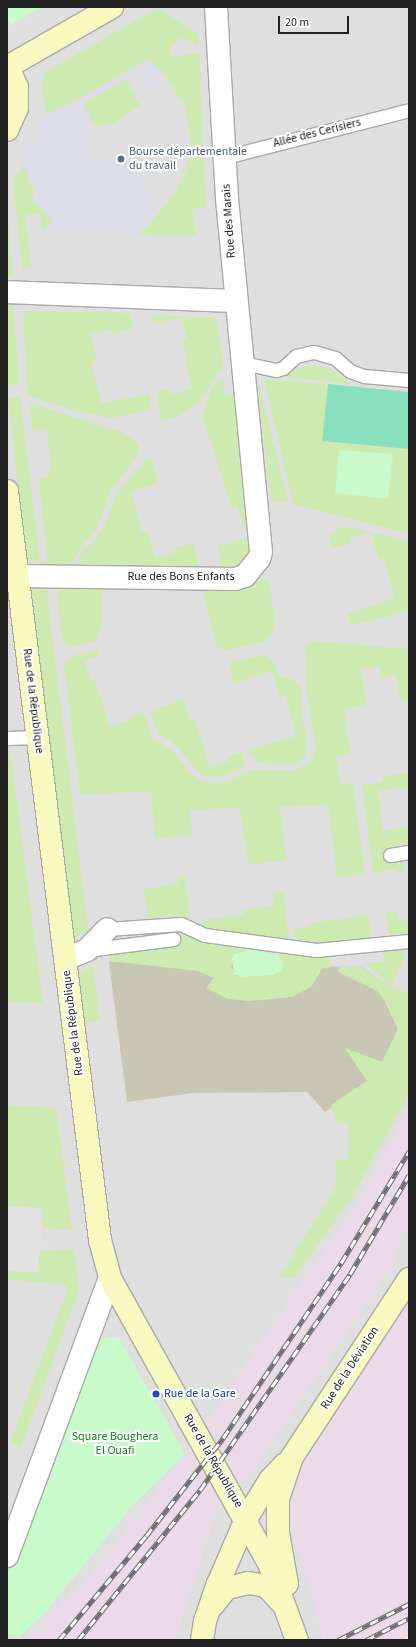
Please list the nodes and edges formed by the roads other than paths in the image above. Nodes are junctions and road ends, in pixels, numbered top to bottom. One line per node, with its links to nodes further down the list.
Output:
1 (112, 7): 3 (street)
2 (216, 7): 6 (street, Rue des Marais)
3 (8, 65): 5 (street)
4 (409, 110): 6 (lane, Allée des Cerisiers)
5 (7, 130)
6 (225, 156): 8 (street, Rue des Marais)
7 (7, 292): 8 (street)
8 (235, 301): 9 (street, Rue des Marais)
9 (243, 363): 10 (lane); 12 (street, Rue des Bons Enfants)
10 (409, 380)
11 (7, 491): 12 (street, Rue de la République)
12 (17, 576): 13 (street, Rue de la République)
13 (38, 737): 14 (lane); 21 (street, Rue de la République)
14 (7, 738)
15 (409, 852): 16 (lane)
16 (390, 855)
17 (107, 929): 19 (lane); 20 (street)
18 (173, 939): 20 (lane)
19 (409, 941)
20 (87, 950): 21 (street)
21 (65, 959): 22 (street, Rue de la République)
22 (110, 1278): 25 (street, Rue de la République); 26 (street)
23 (409, 1279): 24 (street, Rue de la Déviation)
24 (292, 1457): 25 (street, Rue de la Déviation); 29 (street, Rue de la Déviation)
25 (246, 1519): 27 (street, Rue de la République); 28 (street, Rue de la République)
26 (7, 1556)
27 (209, 1611): 28 (street); 30 (street, Rue de la République)
28 (288, 1612): 29 (street, Rue de la République)
29 (296, 1636)
30 (202, 1640)

